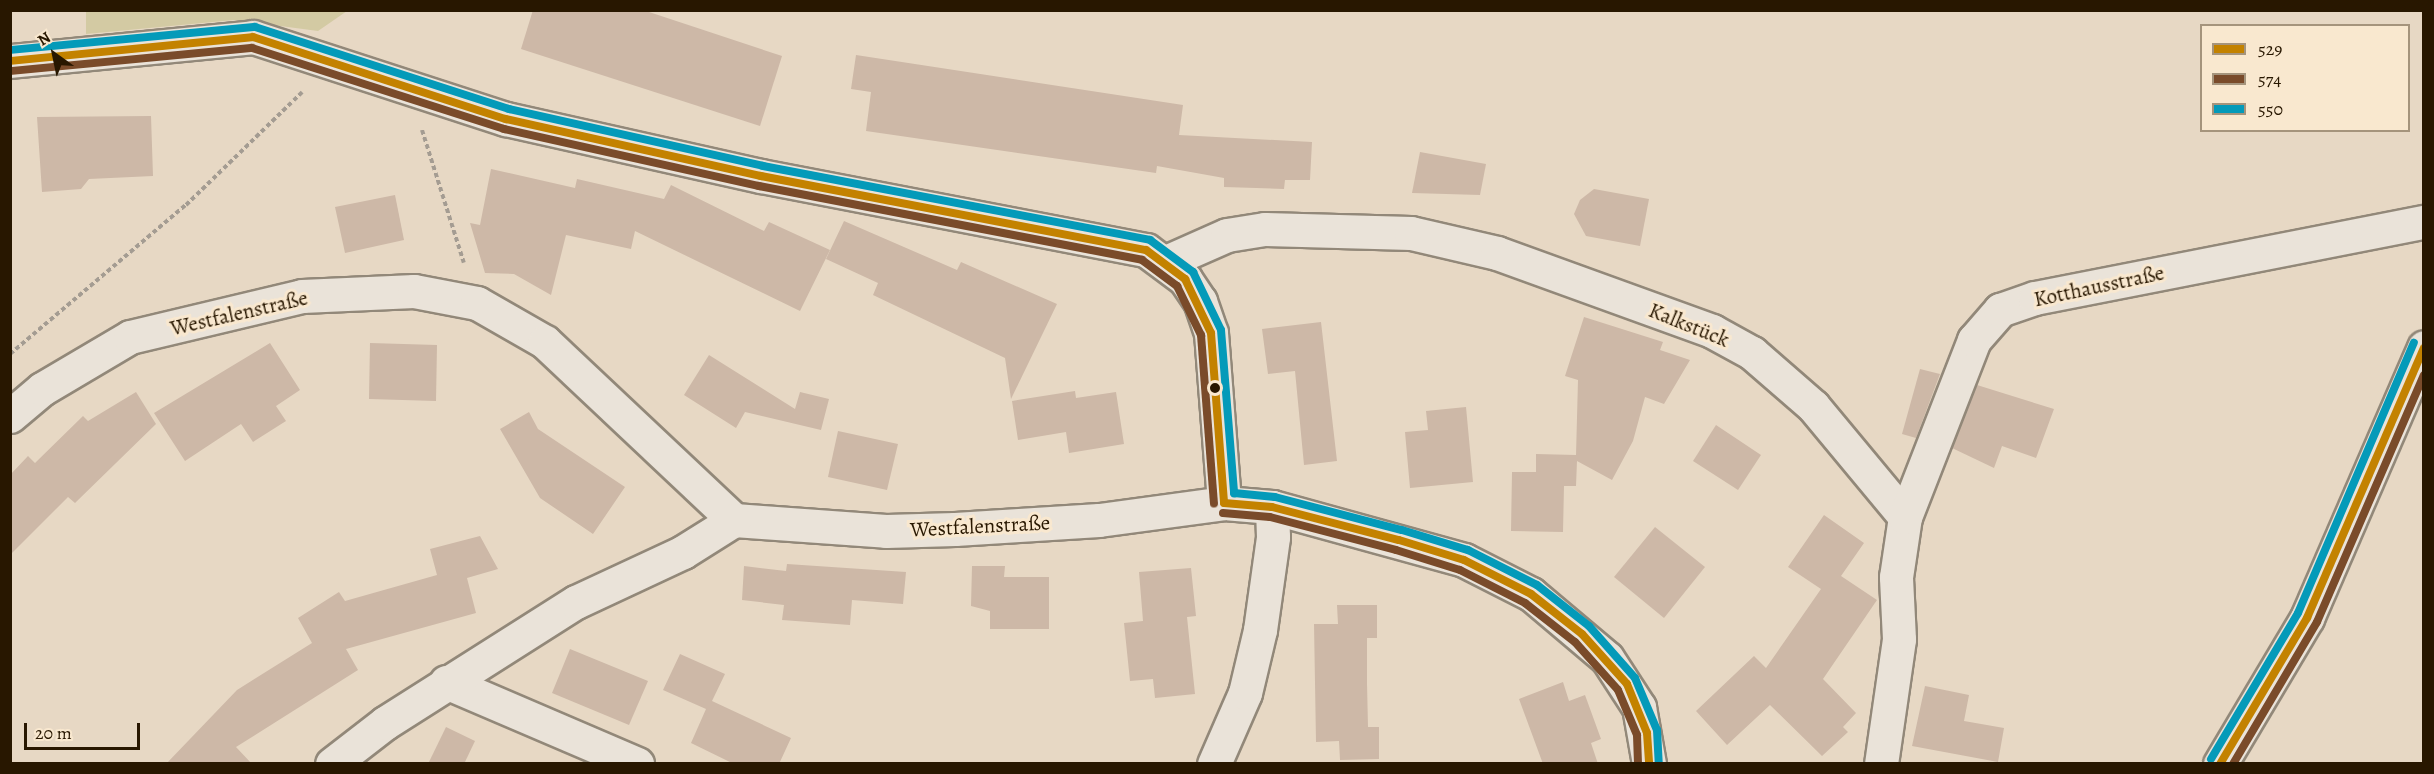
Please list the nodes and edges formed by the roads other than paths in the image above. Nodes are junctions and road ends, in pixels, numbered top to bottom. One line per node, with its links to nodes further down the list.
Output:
1 (10, 61): 3 (street)
2 (2424, 222): 8 (street, Kotthausstraße)
3 (1168, 261): 6 (street); 8 (street, Kalkstück)
4 (2424, 347): 16 (street)
5 (10, 416): 9 (street, Westfalenstraße)
6 (1224, 503): 7 (street, Westfalenstraße); 9 (street, Westfalenstraße)
7 (1272, 507): 13 (street); 14 (street, Westfalenstraße)
8 (1900, 513): 15 (street)
9 (734, 520): 10 (street)
10 (446, 682): 11 (street); 12 (street)
11 (332, 764)
12 (637, 764)
13 (1214, 764)
14 (1649, 764)
15 (1881, 764)
16 (2220, 764)

